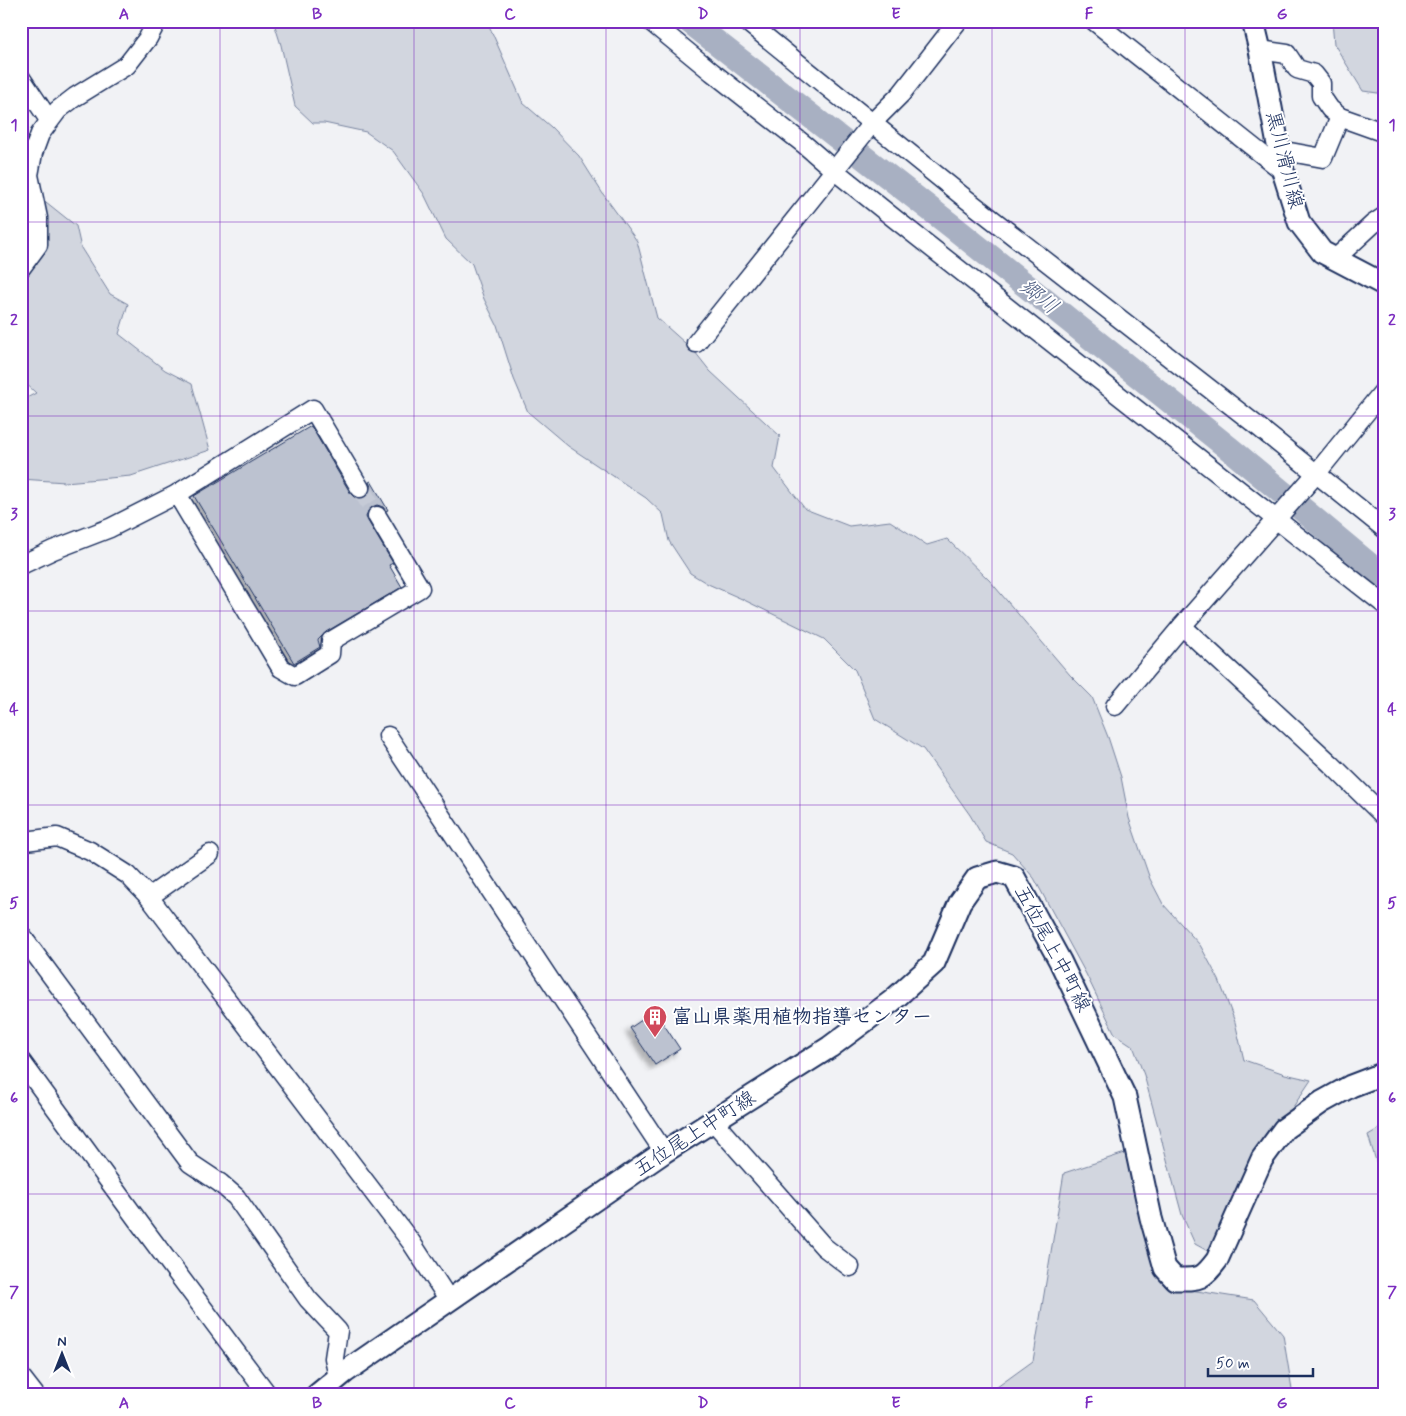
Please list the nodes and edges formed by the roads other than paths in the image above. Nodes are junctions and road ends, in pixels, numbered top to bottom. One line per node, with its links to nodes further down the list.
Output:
1 (157, 21): 10 (street)
2 (650, 21): 14 (street)
3 (746, 21): 11 (street)
4 (958, 21): 11 (street)
5 (1094, 21): 13 (street)
6 (1253, 21): 7 (main road, 黒川滑川線)
7 (1260, 50): 9 (street); 13 (main road, 黒川滑川線)
8 (21, 78): 10 (street)
9 (1340, 117): 12 (street); 13 (street)
10 (49, 120): 17 (street)
11 (873, 122): 14 (street); 21 (street)
12 (1385, 133)
13 (1281, 160): 16 (main road, 黒川滑川線)
14 (835, 171): 19 (street); 25 (street)
15 (1385, 216): 16 (street)
16 (1335, 259): 18 (main road, 黒川滑川線)
17 (21, 268)
18 (1385, 285)
19 (696, 343)
20 (1385, 389): 21 (street)
21 (1316, 474): 25 (street); 26 (street)
22 (360, 488): 23 (street)
23 (178, 494): 24 (street); 27 (street)
24 (377, 516)
25 (1277, 519): 28 (street); 29 (street)
26 (1385, 529)
27 (21, 565)
28 (1385, 605)
29 (1182, 626): 30 (street); 32 (street)
30 (1115, 706)
31 (388, 736): 40 (street)
32 (1385, 817)
33 (21, 843): 35 (street)
34 (210, 854): 35 (street)
35 (149, 897): 42 (street)
36 (21, 934): 44 (street)
37 (24, 1072): 46 (street)
38 (1385, 1073): 39 (main road, 五位尾上中町線)
39 (713, 1121): 40 (main road, 五位尾上中町線); 41 (street)
40 (664, 1152): 42 (main road, 五位尾上中町線)
41 (850, 1267)
42 (449, 1300): 44 (main road, 五位尾上中町線)
43 (21, 1377): 45 (street)
44 (338, 1378): 47 (main road, 五位尾上中町線)
45 (35, 1395)
46 (268, 1395)
47 (317, 1395)

